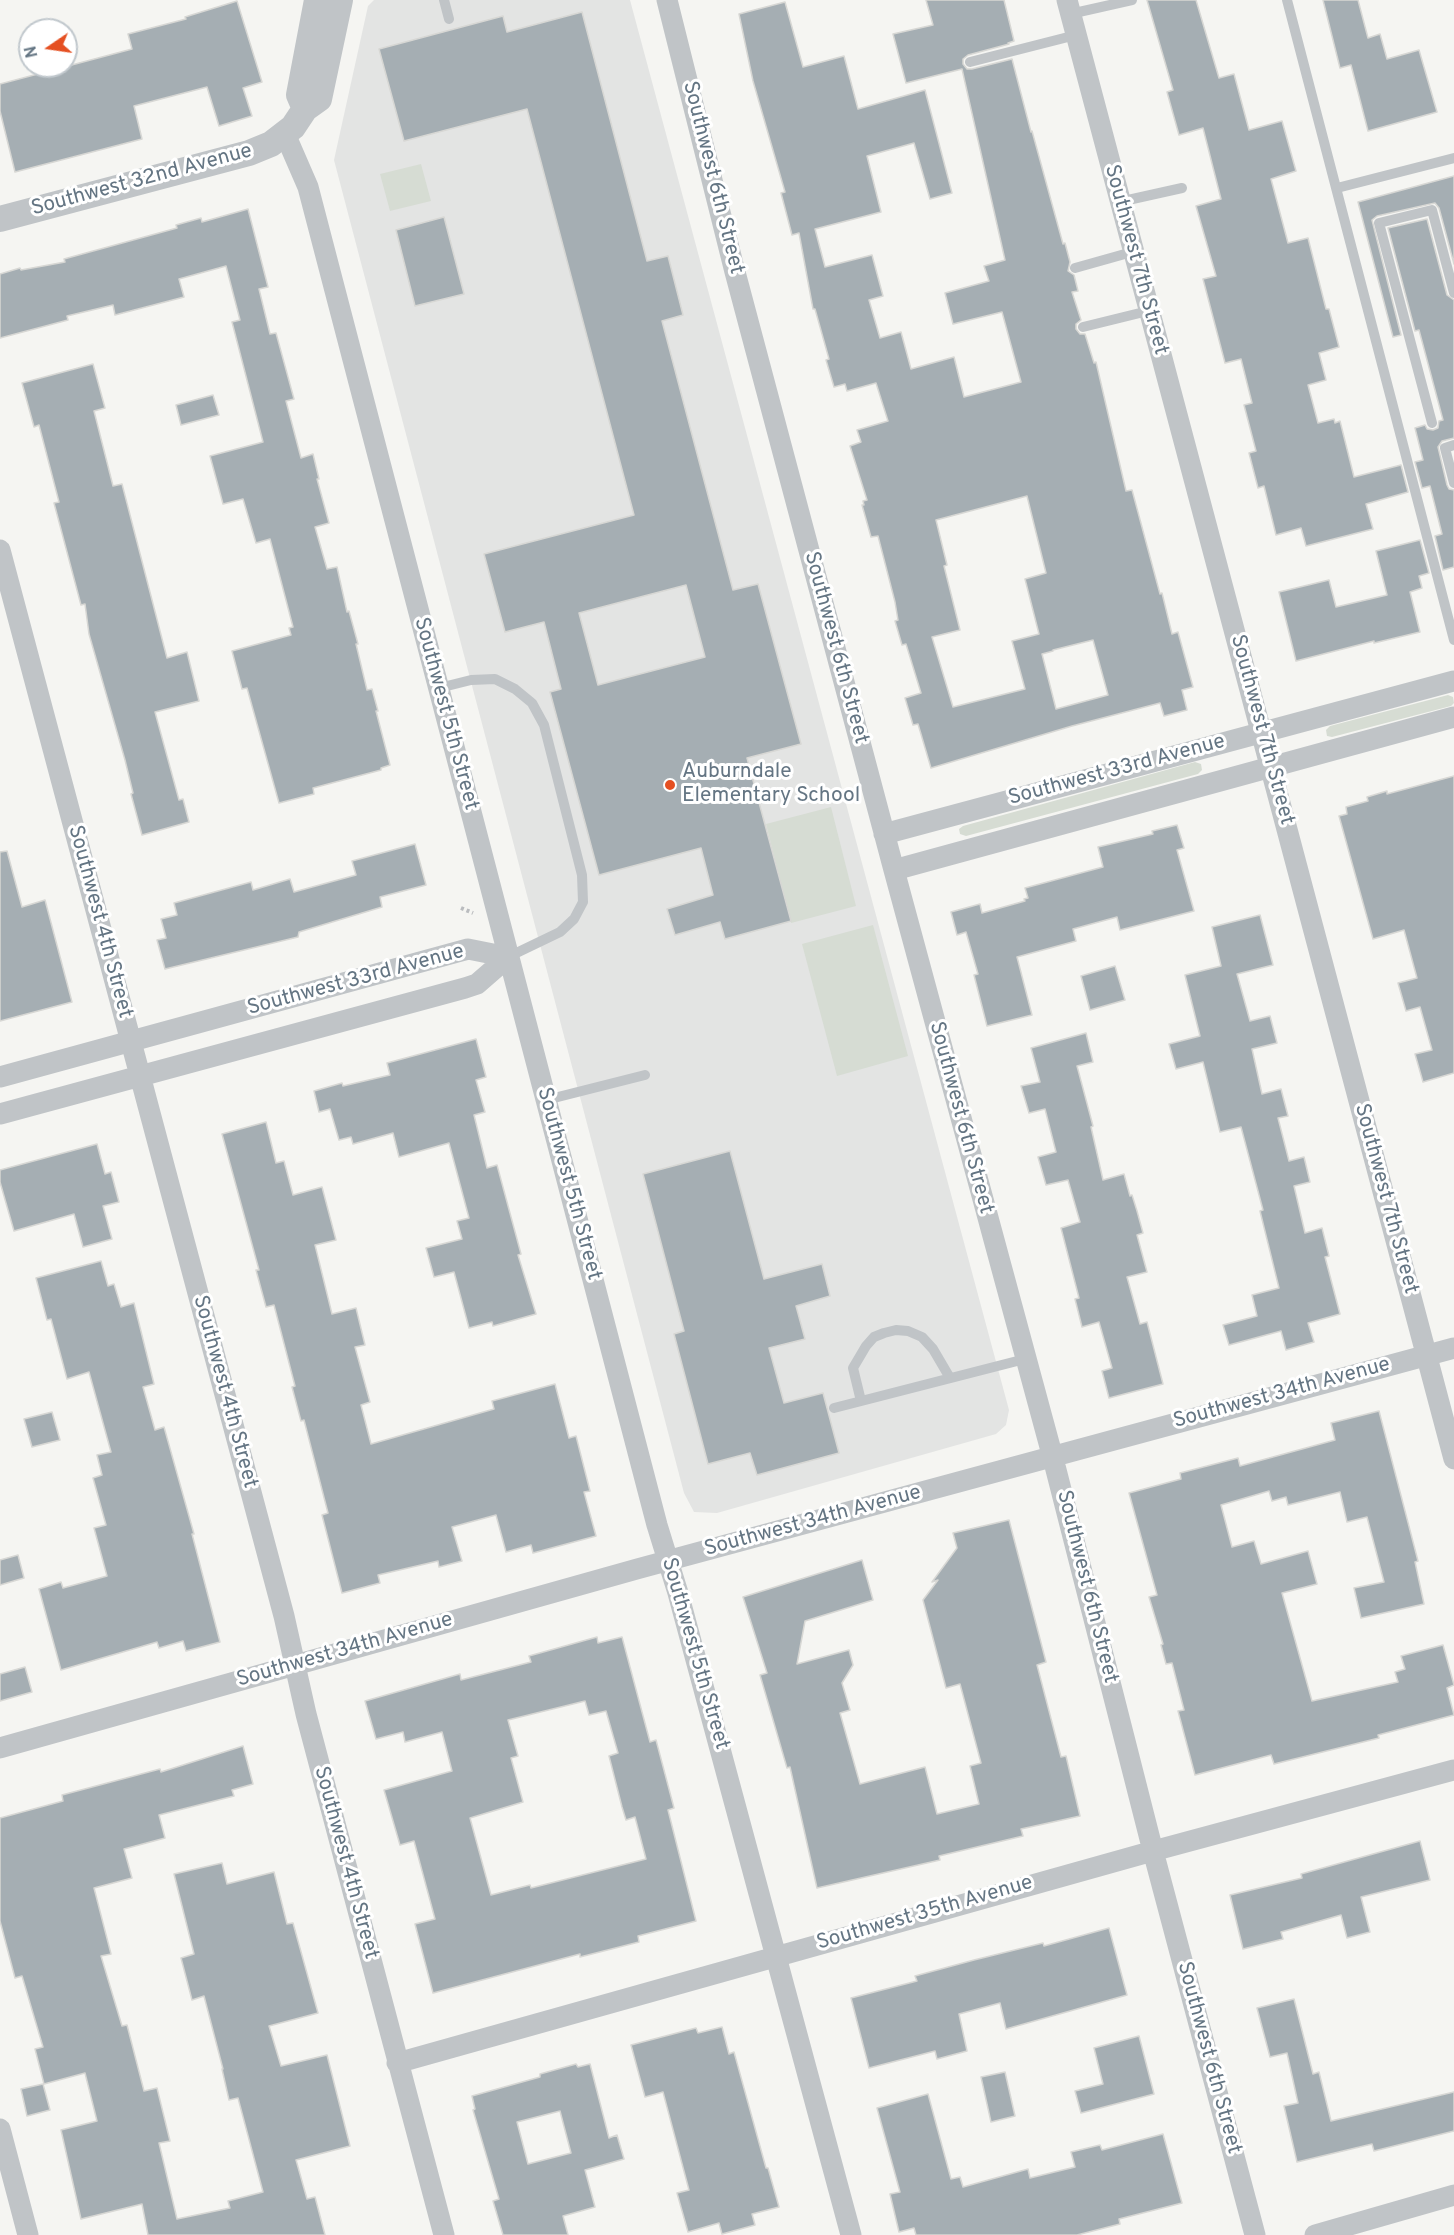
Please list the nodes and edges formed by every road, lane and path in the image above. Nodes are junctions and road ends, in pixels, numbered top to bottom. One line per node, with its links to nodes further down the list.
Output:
1 (317, 0): 11 (street)
2 (339, 0): 11 (street, Southwest 32nd Avenue)
3 (444, 0): 8 (lane)
4 (667, 0): 33 (street, Southwest 6th Street)
5 (1132, 0): 7 (lane)
6 (1287, 0): 15 (lane)
7 (1068, 7): 9 (street, Southwest 7th Street)
8 (449, 19)
9 (1076, 35): 10 (lane); 16 (street, Southwest 7th Street)
10 (970, 62)
11 (305, 109): 12 (street, Southwest 32nd Avenue)
12 (285, 134): 17 (street, Southwest 32nd Avenue); 29 (street, Southwest 5th Street)
13 (1454, 158): 15 (lane)
14 (1182, 188): 16 (lane)
15 (1337, 188): 27 (lane)
16 (1119, 202): 18 (street, Southwest 7th Street)
17 (0, 219)
18 (1132, 252): 19 (lane); 21 (street, Southwest 7th Street)
19 (1075, 268)
20 (1454, 292): 23 (lane)
21 (1148, 311): 22 (lane); 31 (street, Southwest 7th Street)
22 (1083, 327)
23 (1432, 423)
24 (1454, 445): 25 (lane)
25 (1454, 483)
26 (0, 550): 38 (street, Southwest 4th Street)
27 (1454, 640)
28 (1454, 681): 31 (street, Southwest 33rd Avenue)
29 (439, 688): 37 (street, Southwest 5th Street); 37 (lane)
30 (1454, 717): 32 (street, Southwest 33rd Avenue)
31 (1261, 732): 32 (street, Southwest 7th Street); 33 (street, Southwest 33rd Avenue)
32 (1271, 766): 34 (street, Southwest 33rd Avenue); 45 (street, Southwest 7th Street)
33 (884, 834): 34 (street, Southwest 6th Street)
34 (894, 870): 46 (street, Southwest 6th Street)
35 (461, 908): 36 (path)
36 (474, 913)
37 (508, 957): 38 (street, Southwest 33rd Avenue); 41 (street, Southwest 33rd Avenue); 42 (street, Southwest 5th Street)
38 (130, 1040): 40 (street, Southwest 33rd Avenue); 41 (street, Southwest 4th Street)
39 (645, 1075): 42 (lane)
40 (0, 1077)
41 (140, 1077): 43 (street, Southwest 33rd Avenue); 53 (street, Southwest 4th Street)
42 (546, 1100): 52 (street, Southwest 5th Street)
43 (0, 1114)
44 (1454, 1348): 45 (street, Southwest 34th Avenue)
45 (1425, 1355): 50 (street, Southwest 34th Avenue); 51 (street, Southwest 7th Street)
46 (1025, 1359): 47 (lane); 50 (street, Southwest 6th Street)
47 (950, 1378): 48 (lane); 48 (lane)
48 (861, 1401): 49 (lane)
49 (834, 1408)
50 (1053, 1458): 52 (street, Southwest 34th Avenue); 56 (street, Southwest 6th Street)
51 (1454, 1459)
52 (668, 1560): 53 (street, Southwest 34th Avenue); 57 (street, Southwest 5th Street)
53 (295, 1665): 54 (street, Southwest 34th Avenue); 58 (street, Southwest 4th Street)
54 (0, 1748)
55 (1454, 1770): 56 (street, Southwest 35th Avenue)
56 (1153, 1851): 57 (street, Southwest 35th Avenue); 64 (street, Southwest 6th Street)
57 (776, 1956): 58 (street, Southwest 35th Avenue); 63 (street, Southwest 5th Street)
58 (397, 2063): 62 (street, Southwest 4th Street)
59 (0, 2129): 61 (street)
60 (1454, 2195): 65 (street)
61 (28, 2235)
62 (444, 2235)
63 (851, 2235)
64 (1255, 2235)
65 (1315, 2235)

